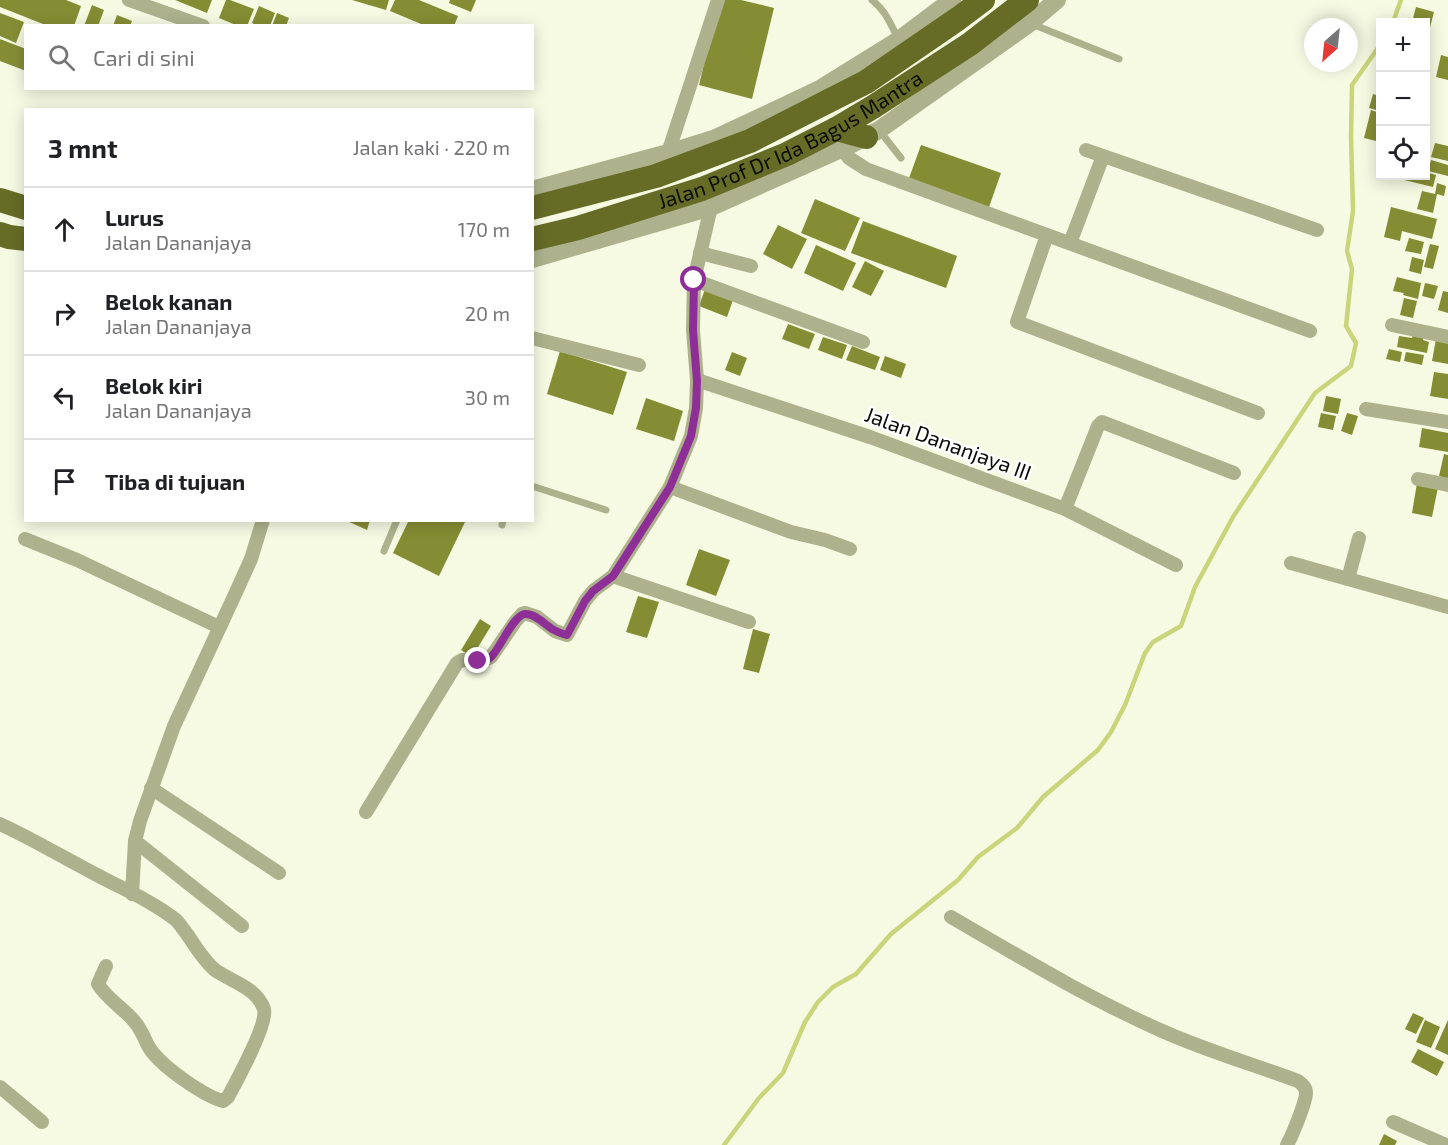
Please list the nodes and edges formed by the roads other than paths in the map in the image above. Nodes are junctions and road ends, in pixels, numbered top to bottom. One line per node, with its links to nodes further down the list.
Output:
1 (129, 0): 8 (street)
2 (718, 0): 15 (street)
3 (872, 0): 9 (lane)
4 (952, 0): 9 (street)
5 (982, 0): 11 (highway, Jalan Prof Dr Ida Bagus Mantra)
6 (1057, 0): 7 (street)
7 (1029, 12): 10 (lane); 12 (street); 13 (highway, Jalan Prof Dr Ida Bagus Mantra)
8 (196, 24)
9 (899, 40): 11 (street)
10 (1119, 59)
11 (824, 95): 15 (street); 21 (highway, Jalan Prof Dr Ida Bagus Mantra)
12 (872, 134): 13 (highway); 17 (lane)
13 (839, 139): 22 (street); 24 (street); 25 (highway, Jalan Prof Dr Ida Bagus Mantra)
14 (1086, 150): 16 (street)
15 (668, 153): 18 (street)
16 (1103, 156): 23 (street); 26 (street)
17 (901, 158)
18 (534, 189)
19 (0, 200): 20 (highway)
20 (24, 207)
21 (534, 207)
22 (711, 207): 27 (street); 28 (street)
23 (1317, 230)
24 (1047, 235): 26 (street); 39 (street)
25 (534, 239)
26 (1070, 243): 32 (street)
27 (700, 253): 29 (street); 30 (street)
28 (534, 258)
29 (751, 266)
30 (694, 280): 35 (street); 37 (street)
31 (1392, 325): 33 (street)
32 (1310, 331)
33 (1448, 338)
34 (534, 339): 36 (street)
35 (864, 342)
36 (639, 365)
37 (697, 381): 45 (street); 46 (street, Jalan Dananjaya III)
38 (1366, 409): 40 (street)
39 (1258, 413)
40 (1448, 422)
41 (1234, 473): 46 (street)
42 (1418, 478): 43 (street)
43 (1448, 484)
44 (534, 487): 47 (lane)
45 (670, 487): 52 (street); 56 (street)
46 (1065, 509): 55 (street, Jalan Dananjaya III)
47 (606, 510)
48 (262, 522): 60 (street)
49 (396, 522): 53 (lane)
50 (1359, 538): 57 (street)
51 (25, 539): 60 (street)
52 (850, 549)
53 (384, 551)
54 (1292, 563): 57 (street)
55 (1176, 565)
56 (613, 576): 59 (street); 62 (street)
57 (1348, 579): 58 (street)
58 (1448, 607)
59 (749, 622)
60 (219, 627): 61 (street)
61 (151, 788): 64 (street); 65 (street)
62 (366, 812)
63 (0, 824): 66 (street)
64 (135, 841): 66 (street); 68 (street)
65 (279, 873)
66 (132, 894): 69 (street)
67 (951, 917): 73 (street)
68 (242, 926)
69 (106, 966)
70 (0, 1087): 71 (street)
71 (42, 1122)
72 (1393, 1122): 74 (street)
73 (1287, 1145)
74 (1446, 1145)

